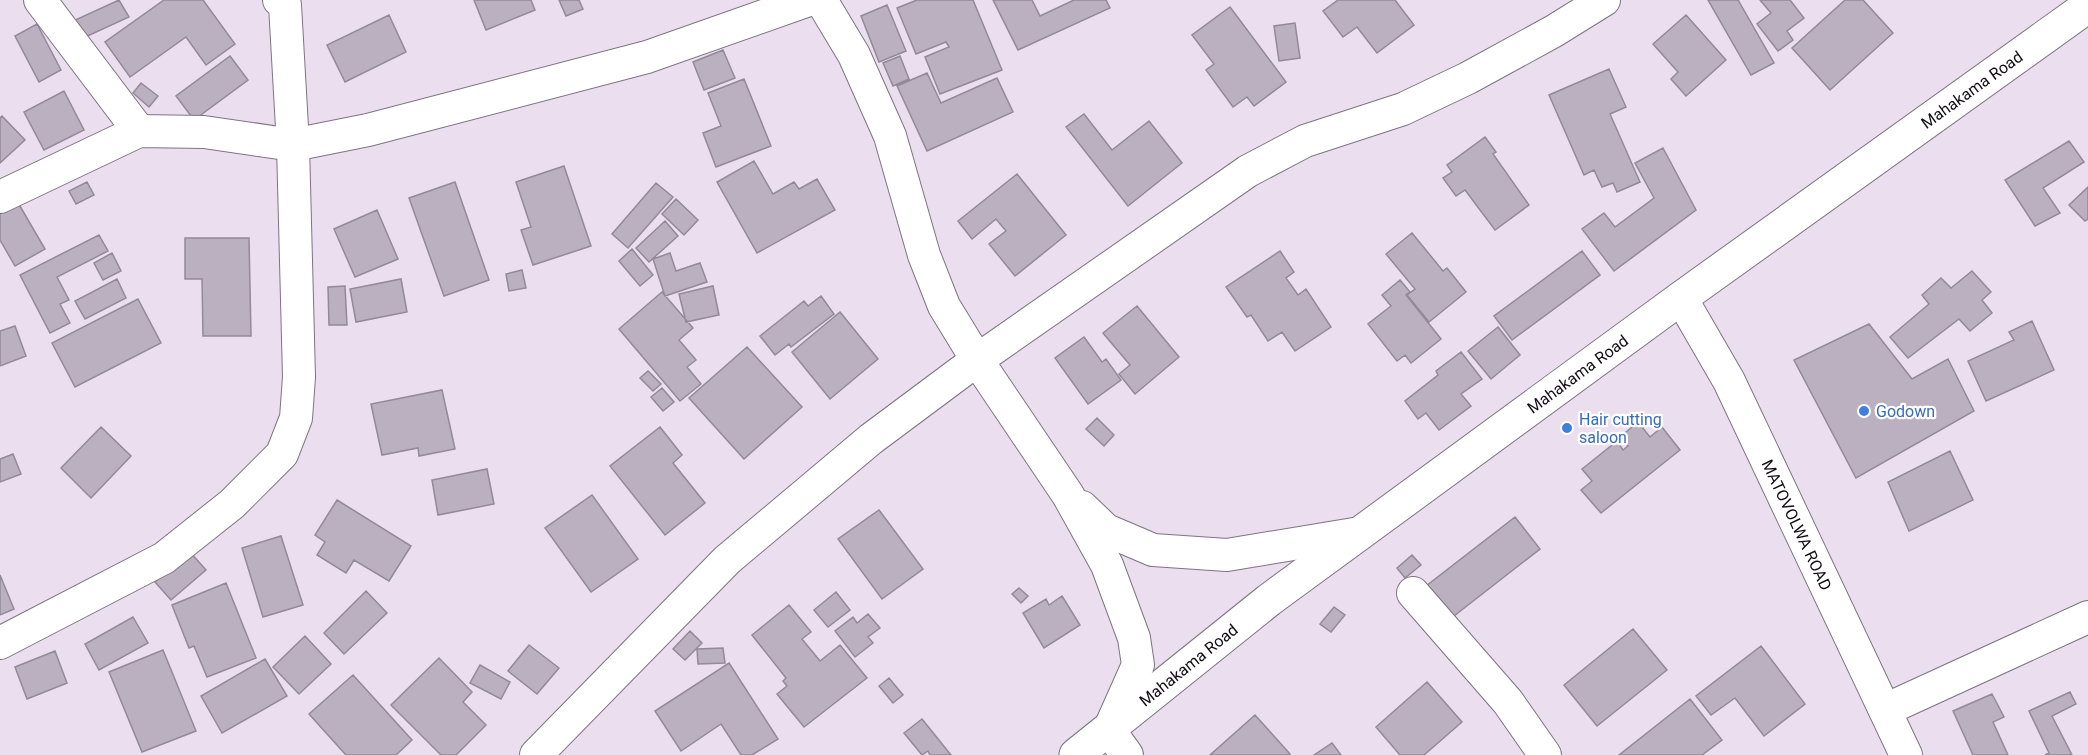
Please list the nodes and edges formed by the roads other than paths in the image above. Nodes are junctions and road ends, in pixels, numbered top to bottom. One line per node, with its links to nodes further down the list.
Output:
1 (40, 0): 7 (street)
2 (809, 0): 8 (street)
3 (821, 0): 11 (street)
4 (1604, 0): 11 (street)
5 (283, 2): 8 (street)
6 (2088, 6): 10 (street, Mahakama Road)
7 (139, 131): 8 (street); 9 (street)
8 (293, 145): 16 (street)
9 (0, 196)
10 (1681, 298): 13 (street, Mahakama Road); 17 (street, MATOVOLWA ROAD)
11 (977, 360): 12 (street); 19 (street)
12 (1068, 495): 13 (street); 18 (street)
13 (1360, 533): 18 (street, Mahakama Road)
14 (1413, 593): 21 (street)
15 (2088, 617): 17 (street)
16 (0, 643)
17 (1885, 710): 22 (street, MATOVOLWA ROAD)
18 (1118, 742): 20 (street, Mahakama Road)
19 (536, 755)
20 (1076, 755)
21 (1545, 755)
22 (1906, 755)

